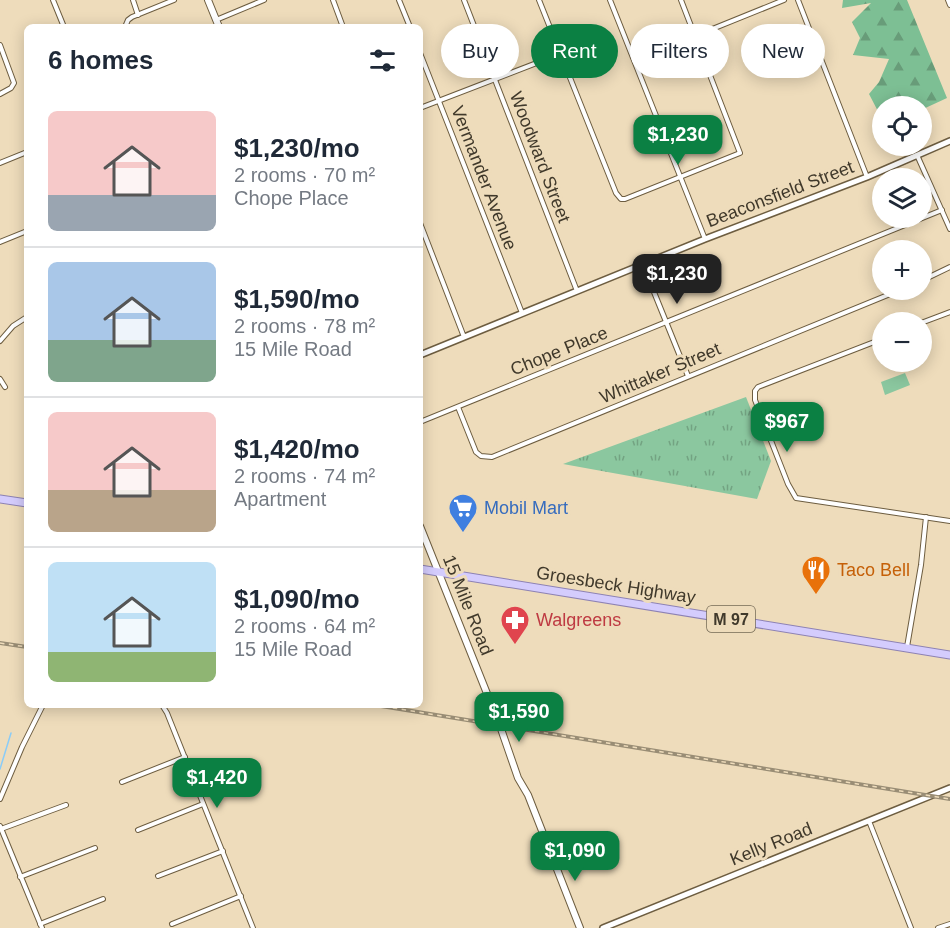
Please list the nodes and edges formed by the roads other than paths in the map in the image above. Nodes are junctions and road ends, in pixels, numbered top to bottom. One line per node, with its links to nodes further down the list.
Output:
1 (53, 0): 17 (street)
2 (132, 0): 16 (street)
3 (174, 0): 16 (street)
4 (208, 0): 19 (main road)
5 (264, 0): 19 (street)
6 (333, 0): 20 (street)
7 (399, 0): 21 (street)
8 (464, 0): 30 (street, Woodward Street)
9 (539, 0): 22 (street)
10 (610, 0): 41 (street)
11 (681, 0): 23 (street)
12 (784, 0): 24 (street)
13 (798, 0): 40 (street)
14 (948, 0): 15 (street)
15 (950, 4)
16 (138, 15): 18 (street)
17 (63, 24)
18 (126, 24)
19 (218, 24)
20 (343, 24)
21 (409, 24)
22 (548, 24)
23 (690, 24)
24 (725, 24)
25 (0, 45): 31 (street)
26 (423, 60): 32 (street, Vermander Avenue)
27 (531, 65): 30 (street)
28 (570, 78): 41 (street)
29 (711, 78): 41 (street)
30 (495, 79): 32 (street); 52 (street, Woodward Street)
31 (0, 94)
32 (439, 100): 33 (street); 55 (street, Vermander Avenue)
33 (423, 107)
34 (950, 141): 35 (street, Beaconsfield Street)
35 (932, 148)
36 (24, 153): 39 (street)
37 (914, 156): 40 (street, Beaconsfield Street)
38 (916, 156): 43 (street)
39 (0, 163)
40 (867, 177): 47 (street, Beaconsfield Street)
41 (679, 178): 47 (street)
42 (949, 211): 43 (street, Chope Place)
43 (943, 212): 44 (street); 58 (street, Chope Place)
44 (950, 229)
45 (423, 231): 59 (street)
46 (24, 232): 48 (street)
47 (705, 239): 49 (street, Beaconsfield Street)
48 (0, 242)
49 (643, 265): 52 (street, Beaconsfield Street); 58 (street)
50 (950, 267): 51 (street)
51 (932, 276)
52 (578, 291): 55 (street, Beaconsfield Street)
53 (875, 300): 63 (street, Whittaker Street)
54 (950, 312): 57 (street)
55 (522, 313): 59 (street, Beaconsfield Street)
56 (24, 319): 60 (street)
57 (932, 319)
58 (666, 321): 63 (street); 66 (street, Chope Place)
59 (464, 336): 62 (street, Beaconsfield Street)
60 (0, 341)
61 (872, 343): 70 (street)
62 (423, 354)
63 (688, 376): 66 (street, Whittaker Street)
64 (0, 379): 65 (street)
65 (5, 387)
66 (458, 407): 67 (street, Chope Place)
67 (423, 421)
68 (0, 499): 69 (main road)
69 (24, 503)
70 (926, 517): 71 (street); 75 (street)
71 (950, 521)
72 (423, 533): 74 (main road, 15 Mile Road)
73 (423, 569): 74 (main road, Groesbeck Highway / M 97)
74 (439, 572): 75 (main road, Groesbeck Highway / M 97); 98 (main road, 15 Mile Road)
75 (906, 648): 76 (main road, Groesbeck Highway / M 97)
76 (950, 655)
77 (42, 708): 82 (street)
78 (163, 708): 79 (street)
79 (185, 757): 80 (street); 83 (street)
80 (122, 782)
81 (950, 788): 85 (street, Kelly Road)
82 (0, 800)
83 (203, 804): 87 (street); 89 (street)
84 (66, 805): 86 (street)
85 (870, 821): 99 (street, Kelly Road); 100 (street)
86 (0, 827): 91 (street)
87 (138, 830)
88 (95, 848): 91 (street)
89 (223, 851): 90 (street); 92 (street)
90 (158, 876)
91 (20, 878): 96 (street)
92 (241, 897): 94 (street); 97 (street)
93 (104, 899): 96 (street)
94 (172, 924)
95 (950, 924): 101 (street)
96 (41, 926)
97 (253, 928)
98 (580, 928)
99 (603, 928)
100 (911, 928)
101 (939, 928)

